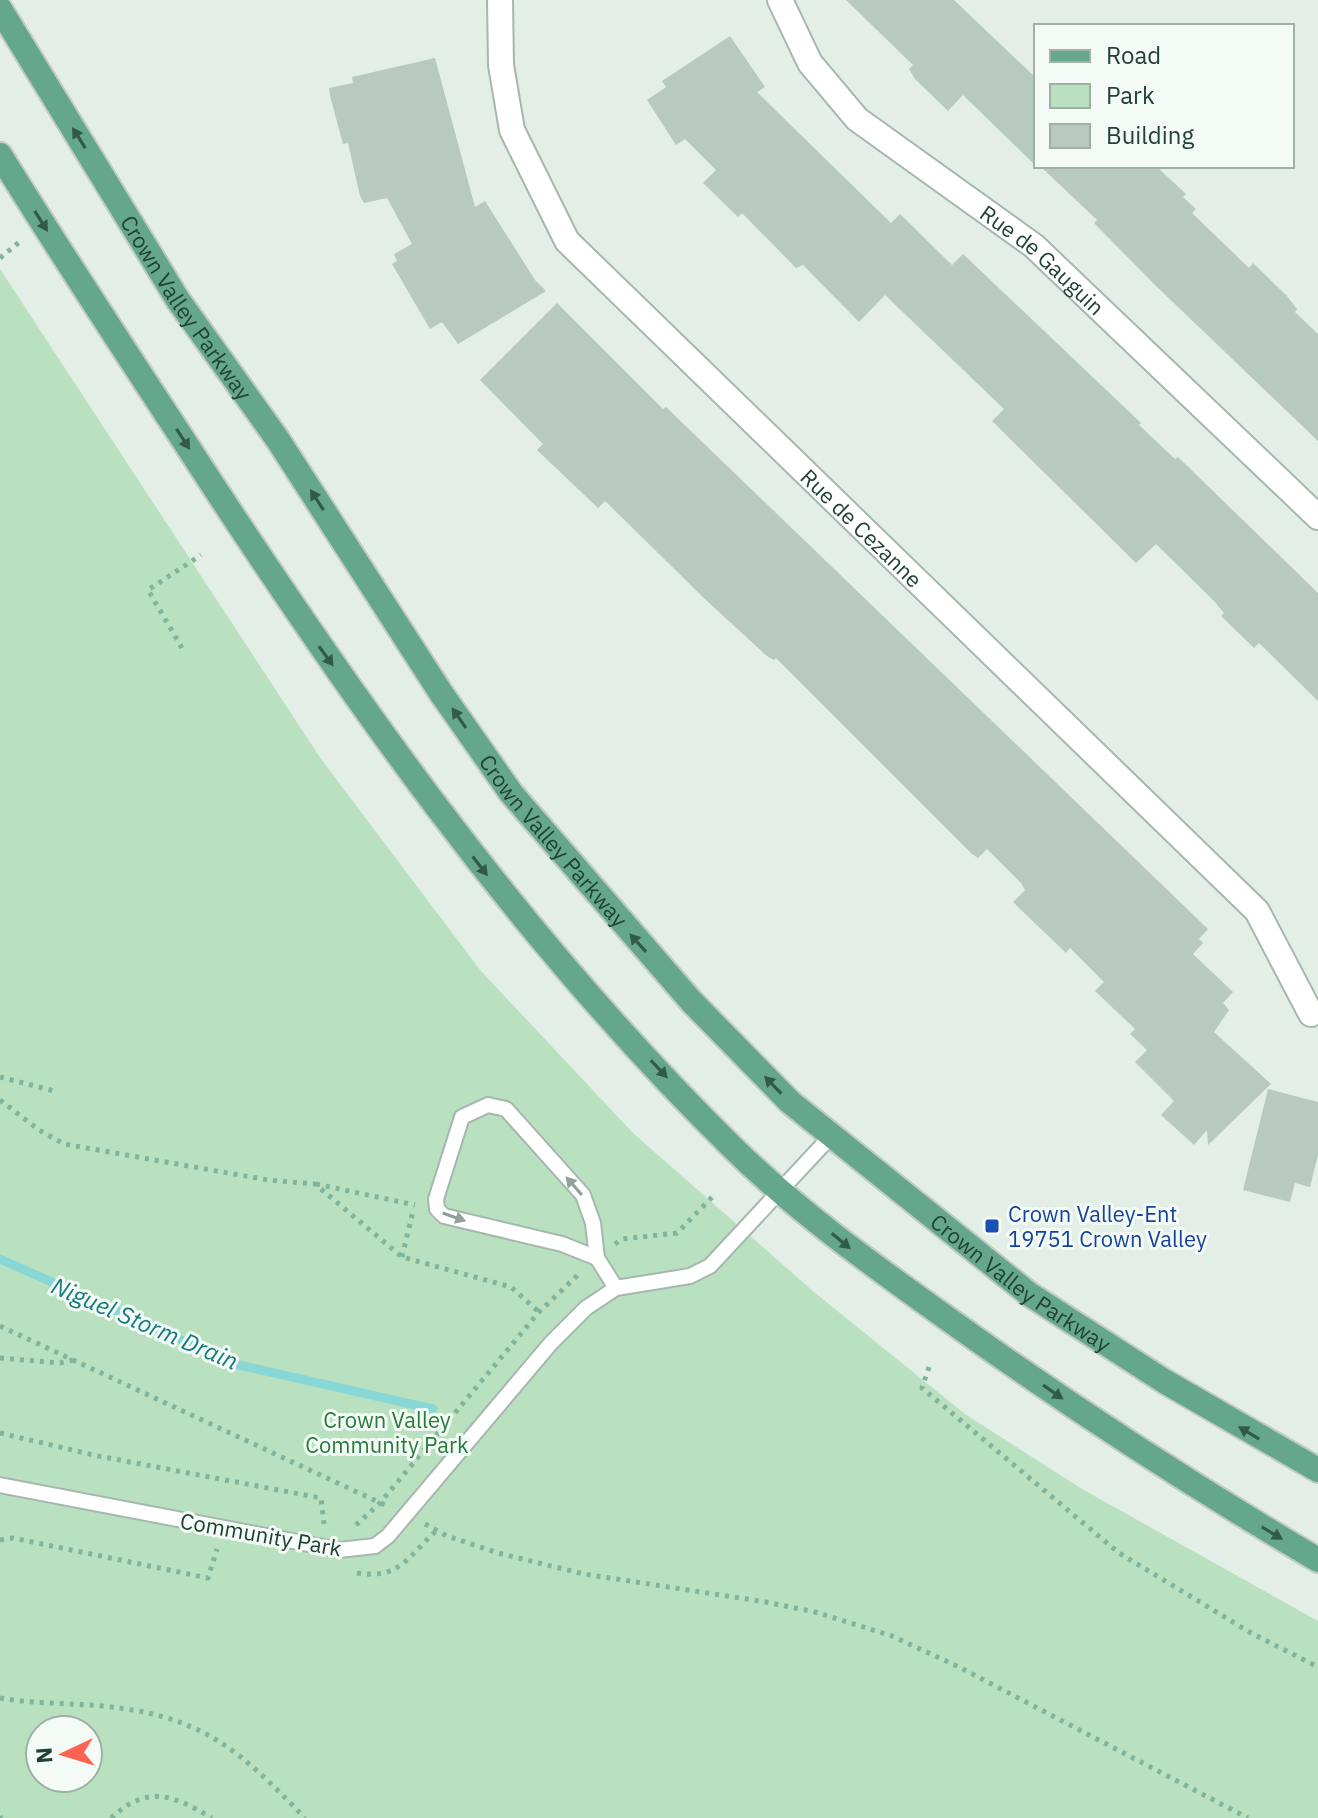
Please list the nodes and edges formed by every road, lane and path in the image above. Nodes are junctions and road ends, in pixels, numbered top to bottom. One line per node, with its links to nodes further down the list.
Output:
1 (500, 0): 8 (street, Rue de Cezanne)
2 (780, 0): 5 (street, Rue de Gauguin)
3 (0, 9): 12 (main road, Crown Valley Parkway, one-way to 3)
4 (0, 155): 14 (main road, one-way to 14)
5 (1318, 517)
6 (201, 555): 7 (path)
7 (182, 648)
8 (1311, 1014)
9 (0, 1077): 10 (path)
10 (58, 1092)
11 (0, 1100): 13 (path)
12 (831, 1136): 14 (lane, Community Park); 27 (main road, Crown Valley Parkway, one-way to 12)
13 (315, 1184): 17 (path); 18 (path)
14 (782, 1191): 20 (lane, Community Park); 34 (main road, one-way to 34)
15 (716, 1193): 19 (path)
16 (417, 1196): 17 (path)
17 (414, 1206): 18 (path)
18 (402, 1257): 21 (path)
19 (597, 1258): 19 (lane, one-way to 19); 20 (lane); 21 (path)
20 (616, 1288): 28 (lane, Community Park)
21 (539, 1312): 29 (path)
22 (0, 1326): 24 (path)
23 (0, 1358): 24 (path)
24 (74, 1359): 29 (path)
25 (929, 1367): 36 (path)
26 (0, 1433): 30 (path)
27 (1318, 1470)
28 (0, 1485)
29 (380, 1503): 31 (path)
30 (332, 1529)
31 (348, 1529)
32 (0, 1540): 33 (path)
33 (220, 1550)
34 (1318, 1560)
35 (344, 1570): 42 (path)
36 (1318, 1667)
37 (0, 1698): 41 (path)
38 (204, 1816): 39 (path); 40 (path)
39 (111, 1818)
40 (212, 1818)
41 (305, 1818)
42 (1248, 1818)

